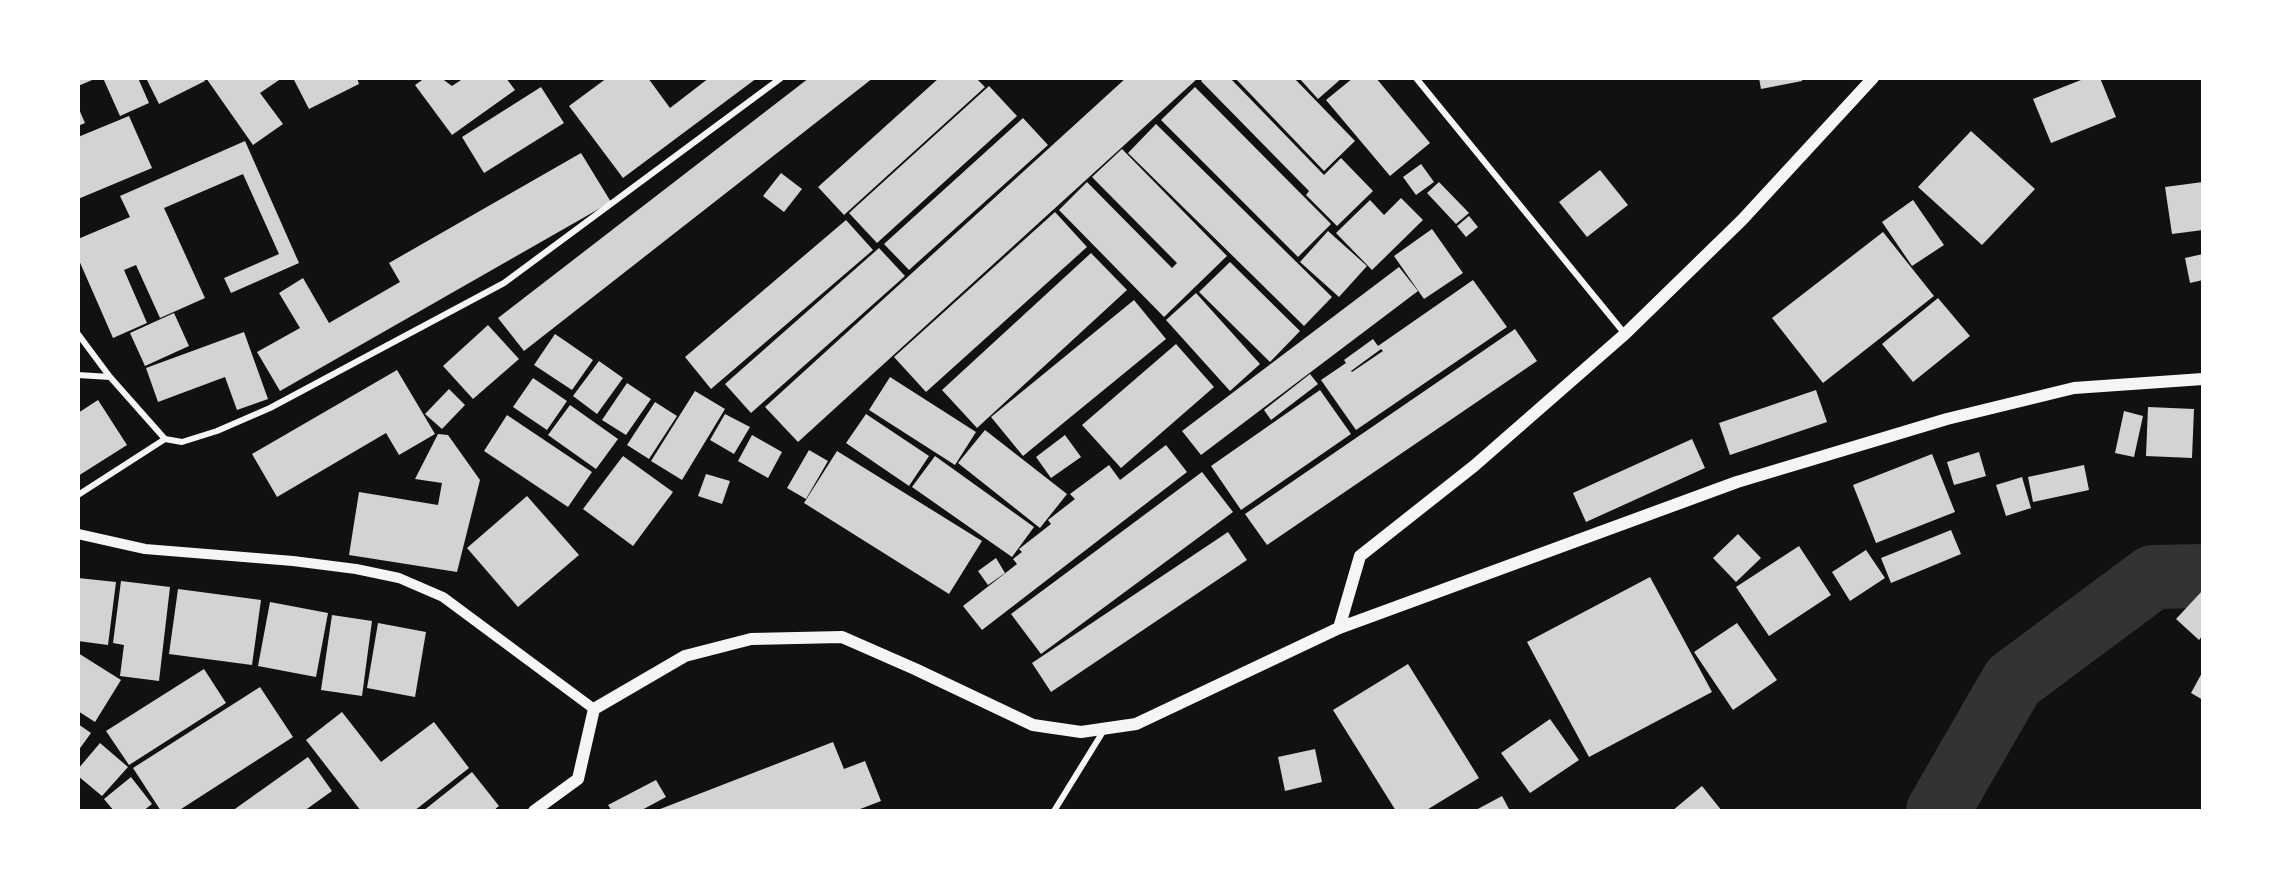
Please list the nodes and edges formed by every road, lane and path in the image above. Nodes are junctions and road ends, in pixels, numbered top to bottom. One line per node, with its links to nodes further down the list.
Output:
1 (781, 78): 9 (street)
2 (1416, 78): 5 (street)
3 (1873, 78): 5 (main road)
4 (78, 334): 7 (street)
5 (1624, 334): 12 (main road)
6 (78, 375): 7 (street)
7 (110, 377): 9 (street)
8 (2203, 379): 12 (main road)
9 (165, 440): 10 (street)
10 (78, 495)
11 (78, 534): 13 (street)
12 (1339, 628): 14 (main road)
13 (594, 709): 14 (main road); 15 (main road)
14 (1106, 728): 16 (street)
15 (534, 811)
16 (1054, 811)

